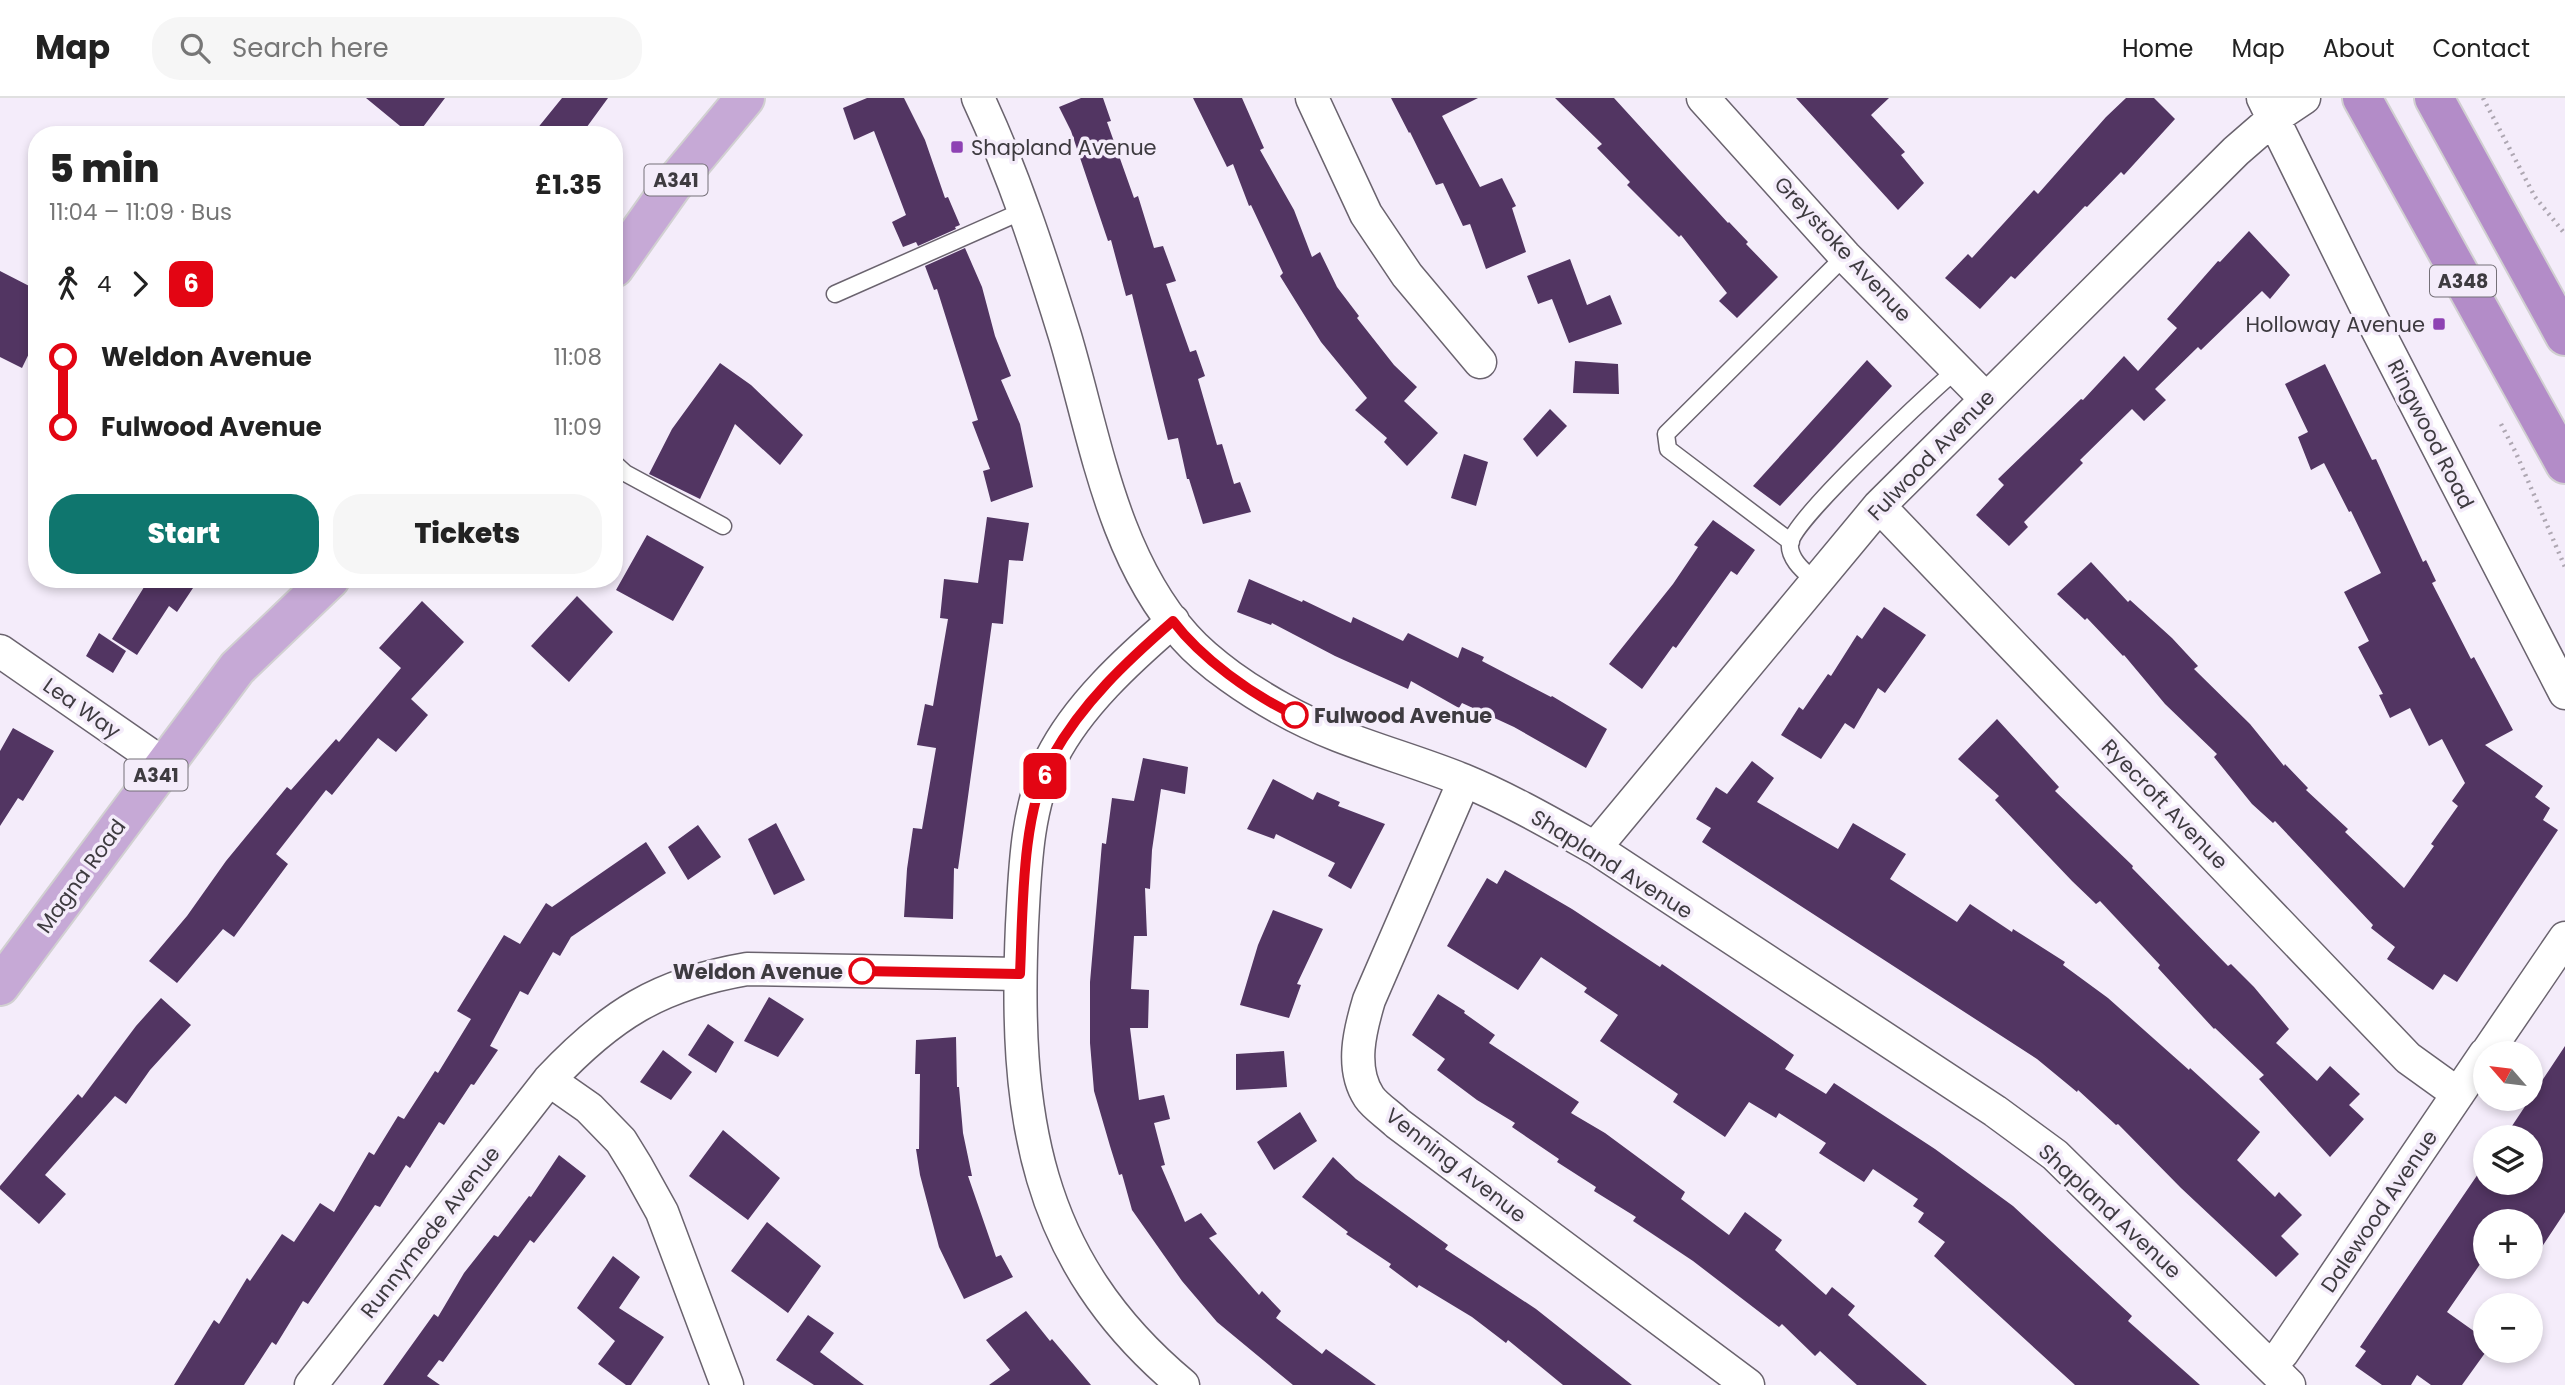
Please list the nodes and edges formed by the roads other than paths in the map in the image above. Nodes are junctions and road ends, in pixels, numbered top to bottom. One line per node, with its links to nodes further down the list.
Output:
1 (745, 98): 10 (main road, A341)
2 (978, 98): 9 (street, Shapland Avenue)
3 (1312, 98): 14 (street)
4 (1703, 98): 11 (street, Greystoke Avenue)
5 (2304, 98): 8 (street, Fulwood Avenue)
6 (2434, 98): 13 (highway, A348)
7 (2361, 103): 17 (highway, A348)
8 (2268, 108): 16 (street, Fulwood Avenue); 26 (street, Ringwood Road)
9 (1025, 210): 12 (lane); 24 (street, Shapland Avenue)
10 (623, 255)
11 (1845, 256): 15 (street, Greystoke Avenue); 21 (lane)
12 (835, 294)
13 (2565, 336)
14 (1480, 362)
15 (1957, 369): 16 (street, Greystoke Avenue); 21 (lane)
16 (1985, 398): 19 (street, Fulwood Avenue)
17 (2565, 464)
18 (623, 471): 20 (lane)
19 (1879, 506): 22 (street, Fulwood Avenue); 36 (street, Ryecroft Avenue)
20 (723, 526)
21 (1791, 542): 22 (lane)
22 (1816, 582): 29 (street, Fulwood Avenue)
23 (321, 588): 27 (main road, Magna Road / A341)
24 (1173, 621): 28 (street, Shapland Avenue); 31 (street)
25 (0, 651): 27 (street, Lea Way)
26 (2565, 693)
27 (163, 764): 32 (main road, Magna Road / A341)
28 (1464, 781): 29 (street, Shapland Avenue); 41 (street, Venning Avenue)
29 (1595, 848): 37 (street, Shapland Avenue)
30 (2565, 938): 33 (street, Dalewood Avenue)
31 (1020, 974): 35 (street, Runnymede Avenue); 40 (street)
32 (0, 986)
33 (2494, 1041)
34 (2473, 1072): 36 (street, Dalewood Avenue)
35 (549, 1080): 38 (street, Runnymede Avenue); 39 (street)
36 (2458, 1094): 37 (street, Dalewood Avenue)
37 (2280, 1375)
38 (311, 1385)
39 (727, 1385)
40 (1184, 1385)
41 (1748, 1385)

